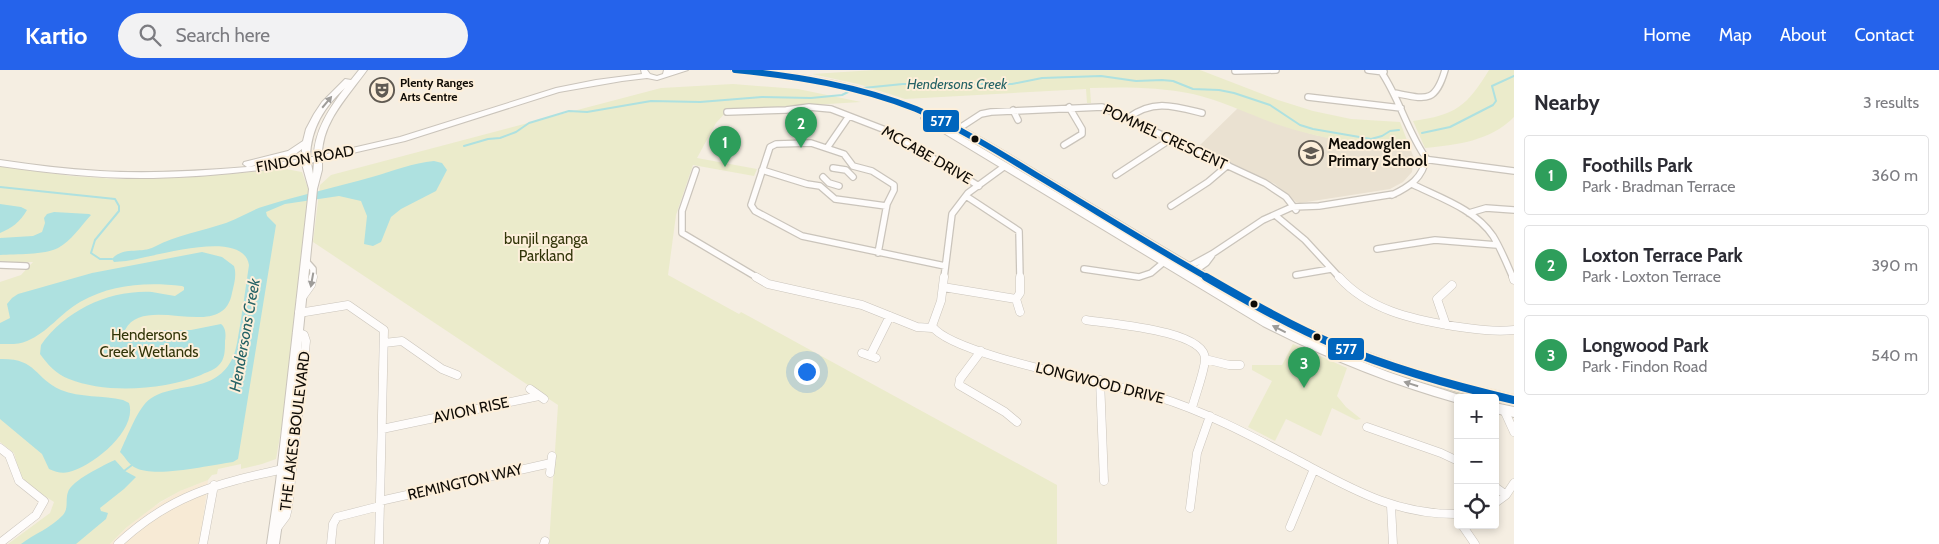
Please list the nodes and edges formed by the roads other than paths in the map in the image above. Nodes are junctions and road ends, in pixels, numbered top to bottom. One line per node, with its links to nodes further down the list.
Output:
1 (362, 70): 25 (street, one-way to 1); 29 (street, THE LAKES BOULEVARD)
2 (684, 70): 10 (street)
3 (735, 70): 21 (street)
4 (1276, 70): 7 (street)
5 (1368, 70): 8 (street)
6 (1445, 70): 11 (street)
7 (1236, 71)
8 (1381, 71): 11 (street)
9 (644, 72): 10 (street, FINDON ROAD); 22 (street, FINDON ROAD)
10 (667, 72)
11 (1394, 94): 14 (street)
12 (1308, 97): 14 (street)
13 (1069, 107): 15 (street, POMMEL CRESCENT); 19 (street, POMMEL CRESCENT); 27 (street)
14 (1400, 108): 31 (street)
15 (1013, 110): 20 (street); 23 (street, POMMEL CRESCENT)
16 (727, 112): 18 (street, MCCABE DRIVE)
17 (1202, 112): 19 (street)
18 (848, 116): 28 (street); 50 (street, MCCABE DRIVE)
19 (1128, 118): 24 (street, POMMEL CRESCENT)
20 (1018, 120)
21 (939, 123): 23 (street); 33 (street)
22 (440, 127): 26 (street, FINDON ROAD); 29 (street, FINDON ROAD)
23 (958, 129): 33 (street)
24 (1172, 139): 35 (street, POMMEL CRESCENT); 43 (street)
25 (305, 143): 30 (street, THE LAKES BOULEVARD); 34 (street)
26 (386, 143): 29 (street, FINDON ROAD); 38 (street)
27 (1064, 146)
28 (827, 148): 36 (street); 40 (street)
29 (318, 155): 30 (street, FINDON ROAD); 38 (street, THE LAKES BOULEVARD)
30 (305, 158): 34 (street, FINDON ROAD); 44 (street, FINDON ROAD); 52 (street, THE LAKES BOULEVARD)
31 (1425, 159): 42 (street); 48 (street)
32 (0, 163): 44 (street, FINDON ROAD)
33 (1010, 164): 50 (street); 63 (street); 69 (street)
34 (241, 165): 44 (street, FINDON ROAD)
35 (1228, 165): 55 (street); 56 (street, POMMEL CRESCENT)
36 (854, 166): 41 (street); 54 (street)
37 (833, 168): 41 (street)
38 (318, 170): 52 (street, THE LAKES BOULEVARD)
39 (696, 170): 77 (street, LONGWOOD DRIVE)
40 (762, 170): 51 (street); 62 (street)
41 (846, 170): 46 (street)
42 (1514, 171)
43 (1116, 175)
44 (168, 176)
45 (823, 176): 47 (street)
46 (853, 177)
47 (828, 183): 49 (street); 51 (street)
48 (1412, 184): 56 (street); 58 (street)
49 (839, 186)
50 (979, 186): 53 (street)
51 (822, 187): 54 (street)
52 (313, 189): 76 (street, THE LAKES BOULEVARD)
53 (966, 196): 66 (street); 74 (street)
54 (886, 206): 62 (street)
55 (1171, 206)
56 (1295, 208): 59 (street)
57 (1514, 210): 58 (street)
58 (1468, 213): 60 (street)
59 (1275, 215): 68 (street); 69 (street)
60 (1497, 245): 61 (street); 71 (street)
61 (1377, 249)
62 (878, 253): 66 (street)
63 (1164, 262): 67 (street); 69 (street)
64 (0, 265): 65 (street)
65 (26, 266)
66 (946, 266): 73 (street)
67 (1084, 269)
68 (1331, 269): 70 (street); 79 (street)
69 (1189, 272): 91 (street, one-way to 69); 93 (street)
70 (1296, 275)
71 (1514, 280)
72 (1452, 285): 79 (street)
73 (943, 287): 74 (street); 80 (street)
74 (1016, 299): 75 (street)
75 (1020, 312)
76 (299, 313): 82 (street, THE LAKES BOULEVARD); 83 (street)
77 (890, 316): 80 (street, LONGWOOD DRIVE); 85 (street)
78 (1086, 320): 86 (street)
79 (1446, 324): 81 (street)
80 (932, 328): 84 (street, LONGWOOD DRIVE)
81 (1514, 330)
82 (297, 332): 101 (street, THE LAKES BOULEVARD); 115 (street, THE LAKES BOULEVARD)
83 (384, 343): 88 (street); 97 (street)
84 (981, 351): 89 (street, LONGWOOD DRIVE); 95 (street)
85 (869, 356)
86 (1205, 359): 87 (street); 92 (street)
87 (1240, 365)
88 (457, 374)
89 (1100, 380): 92 (street, LONGWOOD DRIVE); 103 (street)
90 (530, 389): 97 (street, AVION RISE)
91 (1454, 398)
92 (1192, 408): 94 (street, LONGWOOD DRIVE)
93 (1508, 411)
94 (1210, 416): 100 (street, LONGWOOD DRIVE); 111 (street)
95 (1017, 422)
96 (1367, 427): 99 (street)
97 (385, 428): 109 (street)
98 (0, 448): 116 (street)
99 (1454, 459)
100 (1314, 469): 110 (street, LONGWOOD DRIVE); 113 (street)
101 (280, 470): 105 (street); 115 (street, THE LAKES BOULEVARD)
102 (550, 473): 109 (street, REMINGTON WAY)
103 (1104, 481)
104 (1514, 483): 107 (street)
105 (214, 485): 117 (street); 118 (street)
106 (1499, 490): 107 (street)
107 (1506, 495): 108 (street)
108 (1499, 500)
109 (380, 504): 120 (street, REMINGTON WAY); 121 (street)
110 (1391, 506): 112 (street, LONGWOOD DRIVE); 122 (street)
111 (1190, 508)
112 (1454, 516)
113 (1290, 527)
114 (1465, 529): 123 (street)
115 (274, 531): 119 (street, THE LAKES BOULEVARD)
116 (0, 543)
117 (118, 544)
118 (204, 544)
119 (273, 544)
120 (331, 544)
121 (379, 544)
122 (1393, 544)
123 (1475, 544)

